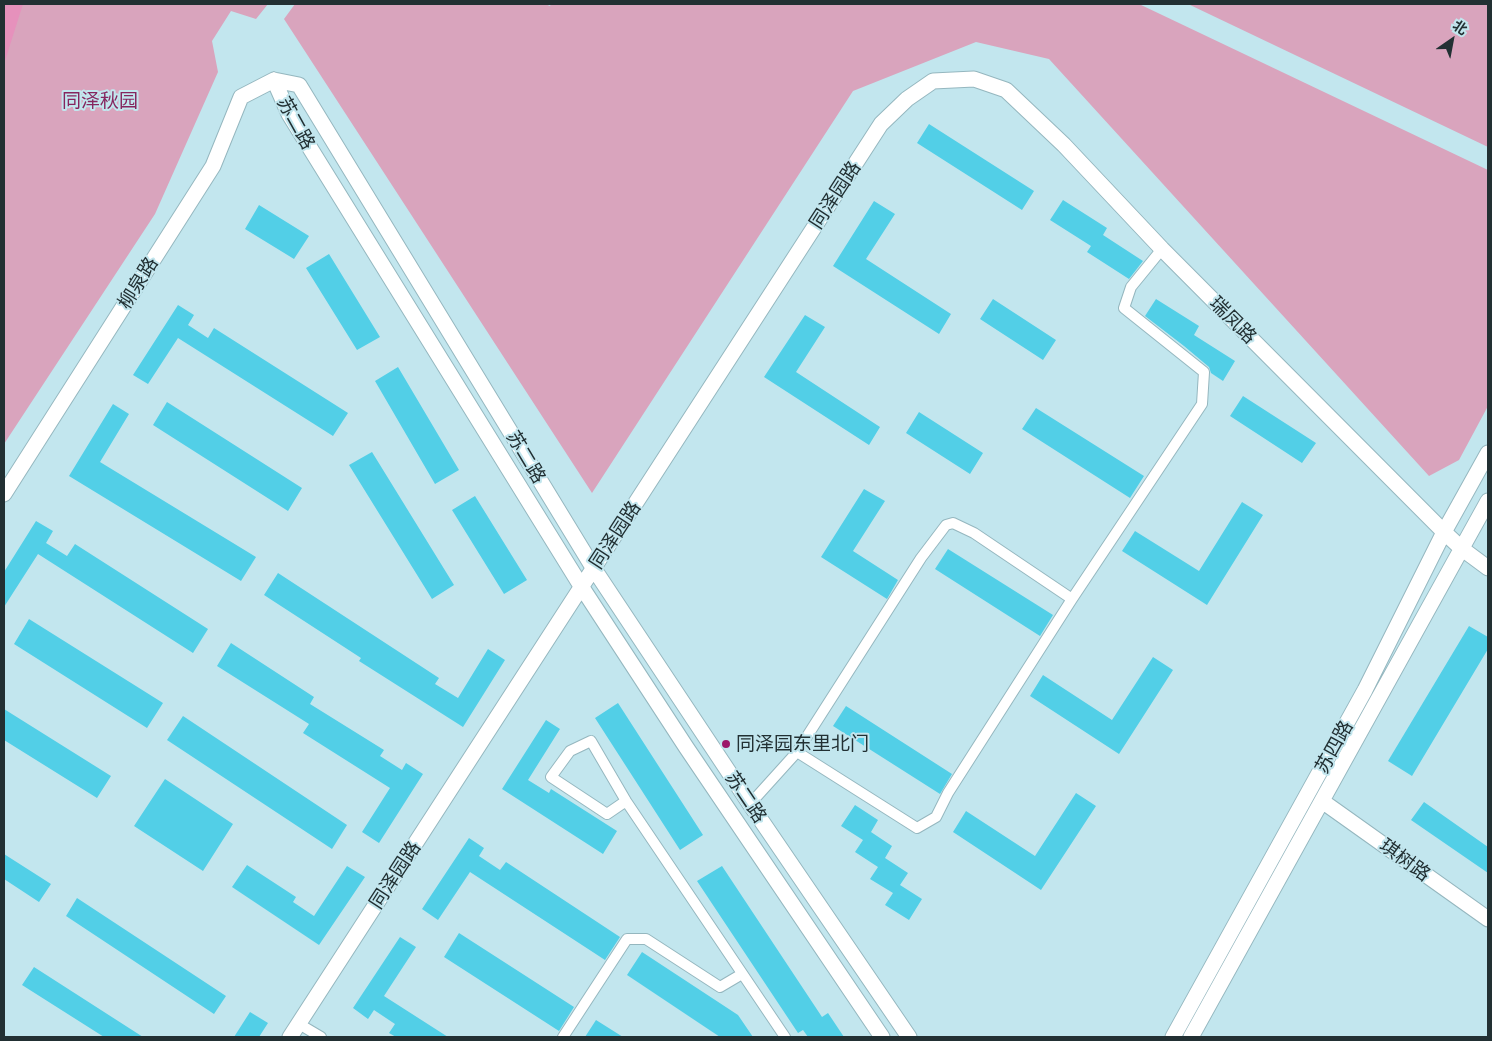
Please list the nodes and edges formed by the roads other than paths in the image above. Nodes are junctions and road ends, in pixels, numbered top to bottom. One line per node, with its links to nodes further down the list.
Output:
1 (974, 78): 3 (street, 瑞凤路); 9 (street, 同泽园路)
2 (274, 80): 5 (street, 柳泉路); 9 (street, 苏二路); 11 (street, 苏二路)
3 (1162, 249): 7 (street, 瑞凤路); 12 (street)
4 (1488, 453): 7 (street, 苏四路)
5 (4, 494)
6 (1488, 501): 8 (street, 苏四路)
7 (1444, 532): 8 (street, 瑞凤路); 26 (street, 苏四路)
8 (1461, 548): 10 (street, 瑞凤路); 14 (street, 苏四路)
9 (594, 568): 11 (street, 同泽园路); 16 (street, 苏二路)
10 (1488, 568)
11 (581, 586): 19 (street, 同泽园路); 24 (street, 苏二路)
12 (1072, 599): 13 (street); 13 (street)
13 (797, 752): 16 (street)
14 (1322, 801): 17 (street, 琪树路); 27 (street, 苏四路)
15 (626, 802): 15 (street); 18 (street)
16 (750, 804): 25 (street, 苏二路)
17 (1488, 919)
18 (742, 974): 22 (street); 23 (street)
19 (299, 1024): 20 (street, 同泽园路); 21 (street)
20 (290, 1037)
21 (321, 1037)
22 (563, 1037)
23 (785, 1037)
24 (882, 1037)
25 (909, 1037)
26 (1174, 1037)
27 (1191, 1037)

